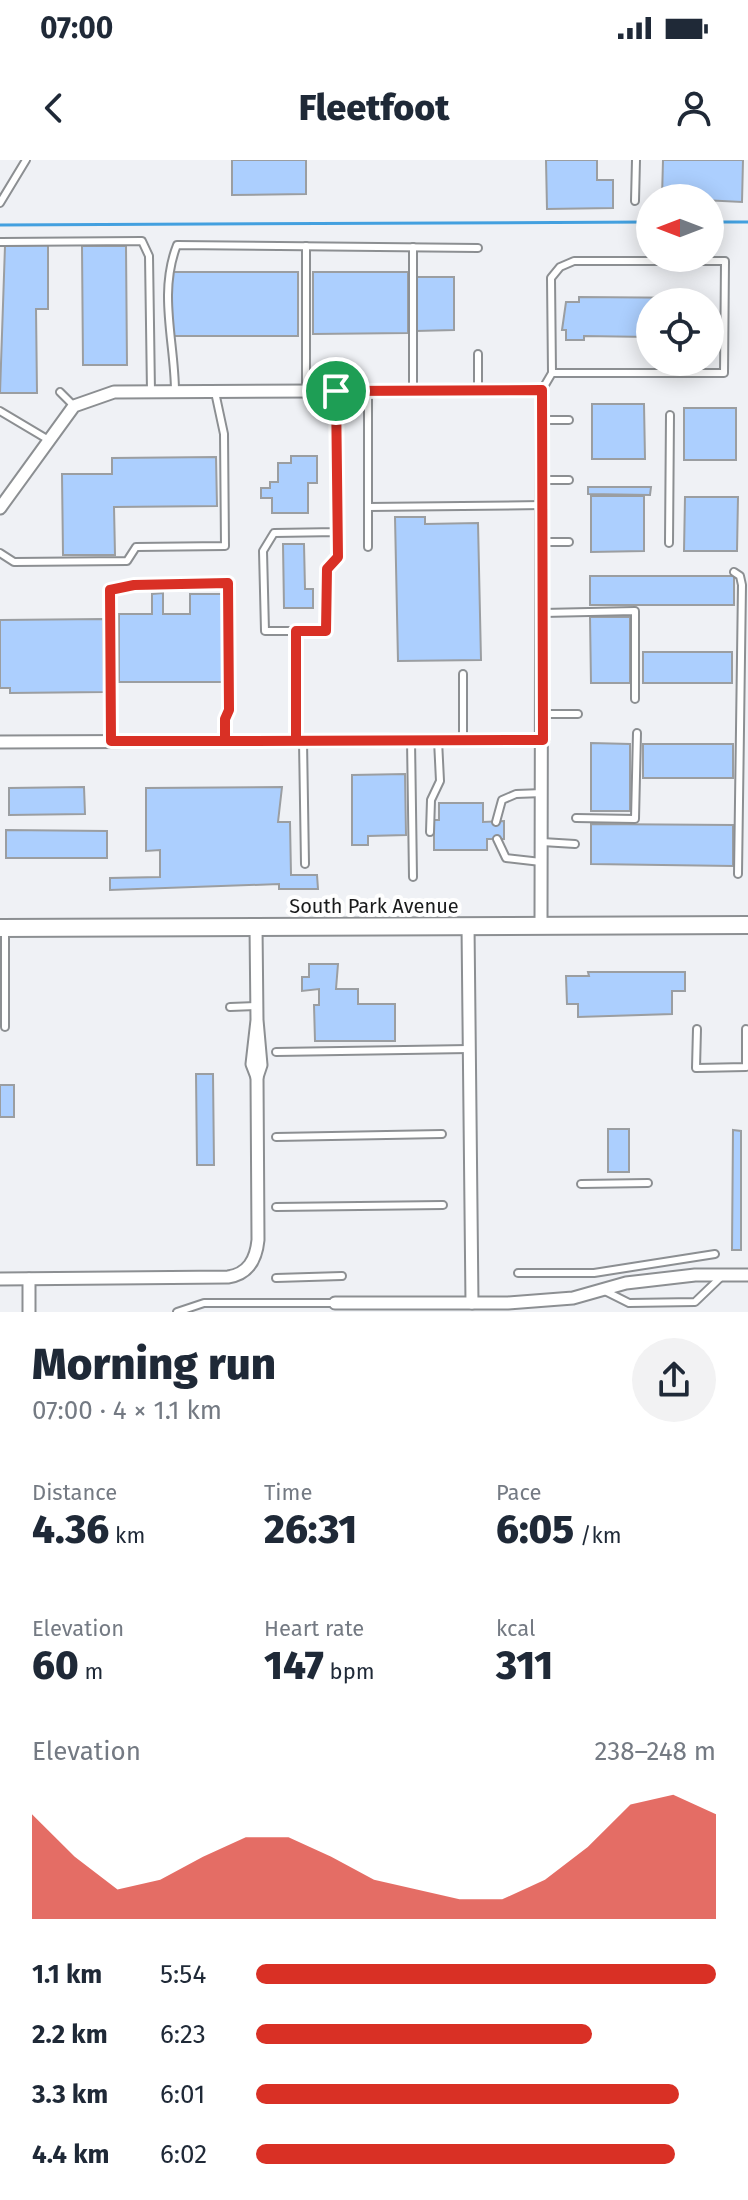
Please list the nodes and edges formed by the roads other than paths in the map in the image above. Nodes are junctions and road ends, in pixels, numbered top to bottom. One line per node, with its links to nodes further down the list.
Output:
1 (26, 160): 4 (lane)
2 (636, 160): 3 (lane)
3 (635, 201)
4 (0, 203)
5 (1, 242): 18 (lane)
6 (306, 246): 7 (lane); 14 (lane); 19 (lane)
7 (413, 247): 8 (lane); 11 (lane)
8 (478, 248)
9 (478, 354): 12 (lane)
10 (552, 373): 10 (lane); 13 (lane)
11 (413, 390): 12 (street); 16 (street)
12 (478, 390): 13 (street)
13 (542, 390): 24 (street)
14 (306, 391): 15 (street); 20 (street)
15 (336, 391): 16 (street); 32 (lane)
16 (368, 391): 30 (lane)
17 (60, 392): 21 (lane)
18 (151, 392): 19 (street); 21 (street)
19 (175, 392): 20 (street)
20 (215, 392): 37 (lane)
21 (74, 406): 26 (street)
22 (0, 411): 26 (lane)
23 (670, 415): 35 (lane)
24 (543, 420): 25 (lane); 27 (street)
25 (569, 420)
26 (47, 439): 31 (street)
27 (543, 480): 28 (lane); 29 (street)
28 (569, 480)
29 (543, 505): 30 (lane); 33 (street)
30 (368, 507): 36 (lane)
31 (0, 508)
32 (338, 532): 40 (lane); 40 (lane)
33 (543, 542): 34 (lane); 39 (street)
34 (569, 542)
35 (669, 543)
36 (368, 547)
37 (0, 553)
38 (734, 572): 63 (lane)
39 (543, 613): 42 (lane); 43 (street)
40 (296, 631): 52 (lane)
41 (463, 674): 48 (lane)
42 (635, 699)
43 (543, 714): 44 (lane); 49 (street)
44 (578, 714)
45 (637, 733): 55 (lane)
46 (411, 740): 47 (street); 52 (street); 64 (lane)
47 (438, 740): 48 (street); 57 (lane)
48 (463, 740): 49 (street)
49 (543, 740): 54 (street)
50 (111, 741): 51 (street); 51 (lane); 53 (street)
51 (225, 741): 52 (street)
52 (300, 741): 62 (lane)
53 (0, 742)
54 (543, 793): 56 (lane); 59 (street)
55 (576, 818)
56 (496, 822)
57 (430, 832)
58 (497, 839): 61 (lane)
59 (542, 842): 60 (lane); 61 (street)
60 (575, 844)
61 (542, 862): 66 (street)
62 (305, 864)
63 (738, 874)
64 (413, 877)
65 (468, 925): 66 (main road, South Park Avenue); 68 (main road, South Park Avenue); 75 (street)
66 (541, 925): 67 (main road, South Park Avenue)
67 (748, 925)
68 (256, 926): 69 (main road, South Park Avenue); 70 (street)
69 (3, 928): 72 (lane)
70 (257, 1006): 71 (lane); 91 (street)
71 (230, 1007)
72 (5, 1027)
73 (697, 1029): 77 (lane)
74 (746, 1029): 77 (lane)
75 (469, 1049): 76 (lane); 94 (street)
76 (276, 1052)
77 (747, 1067)
78 (442, 1134): 79 (lane)
79 (276, 1137)
80 (648, 1183): 81 (lane)
81 (581, 1184)
82 (443, 1205): 83 (lane)
83 (276, 1207)
84 (715, 1254): 85 (lane)
85 (518, 1273)
86 (724, 1275): 87 (street); 92 (street); 92 (lane)
87 (748, 1275)
88 (342, 1276): 89 (lane)
89 (276, 1278)
90 (0, 1279): 91 (street)
91 (29, 1279): 95 (street)
92 (602, 1290): 94 (street)
93 (335, 1303): 94 (street); 96 (lane)
94 (472, 1303)
95 (29, 1312)
96 (177, 1312)

